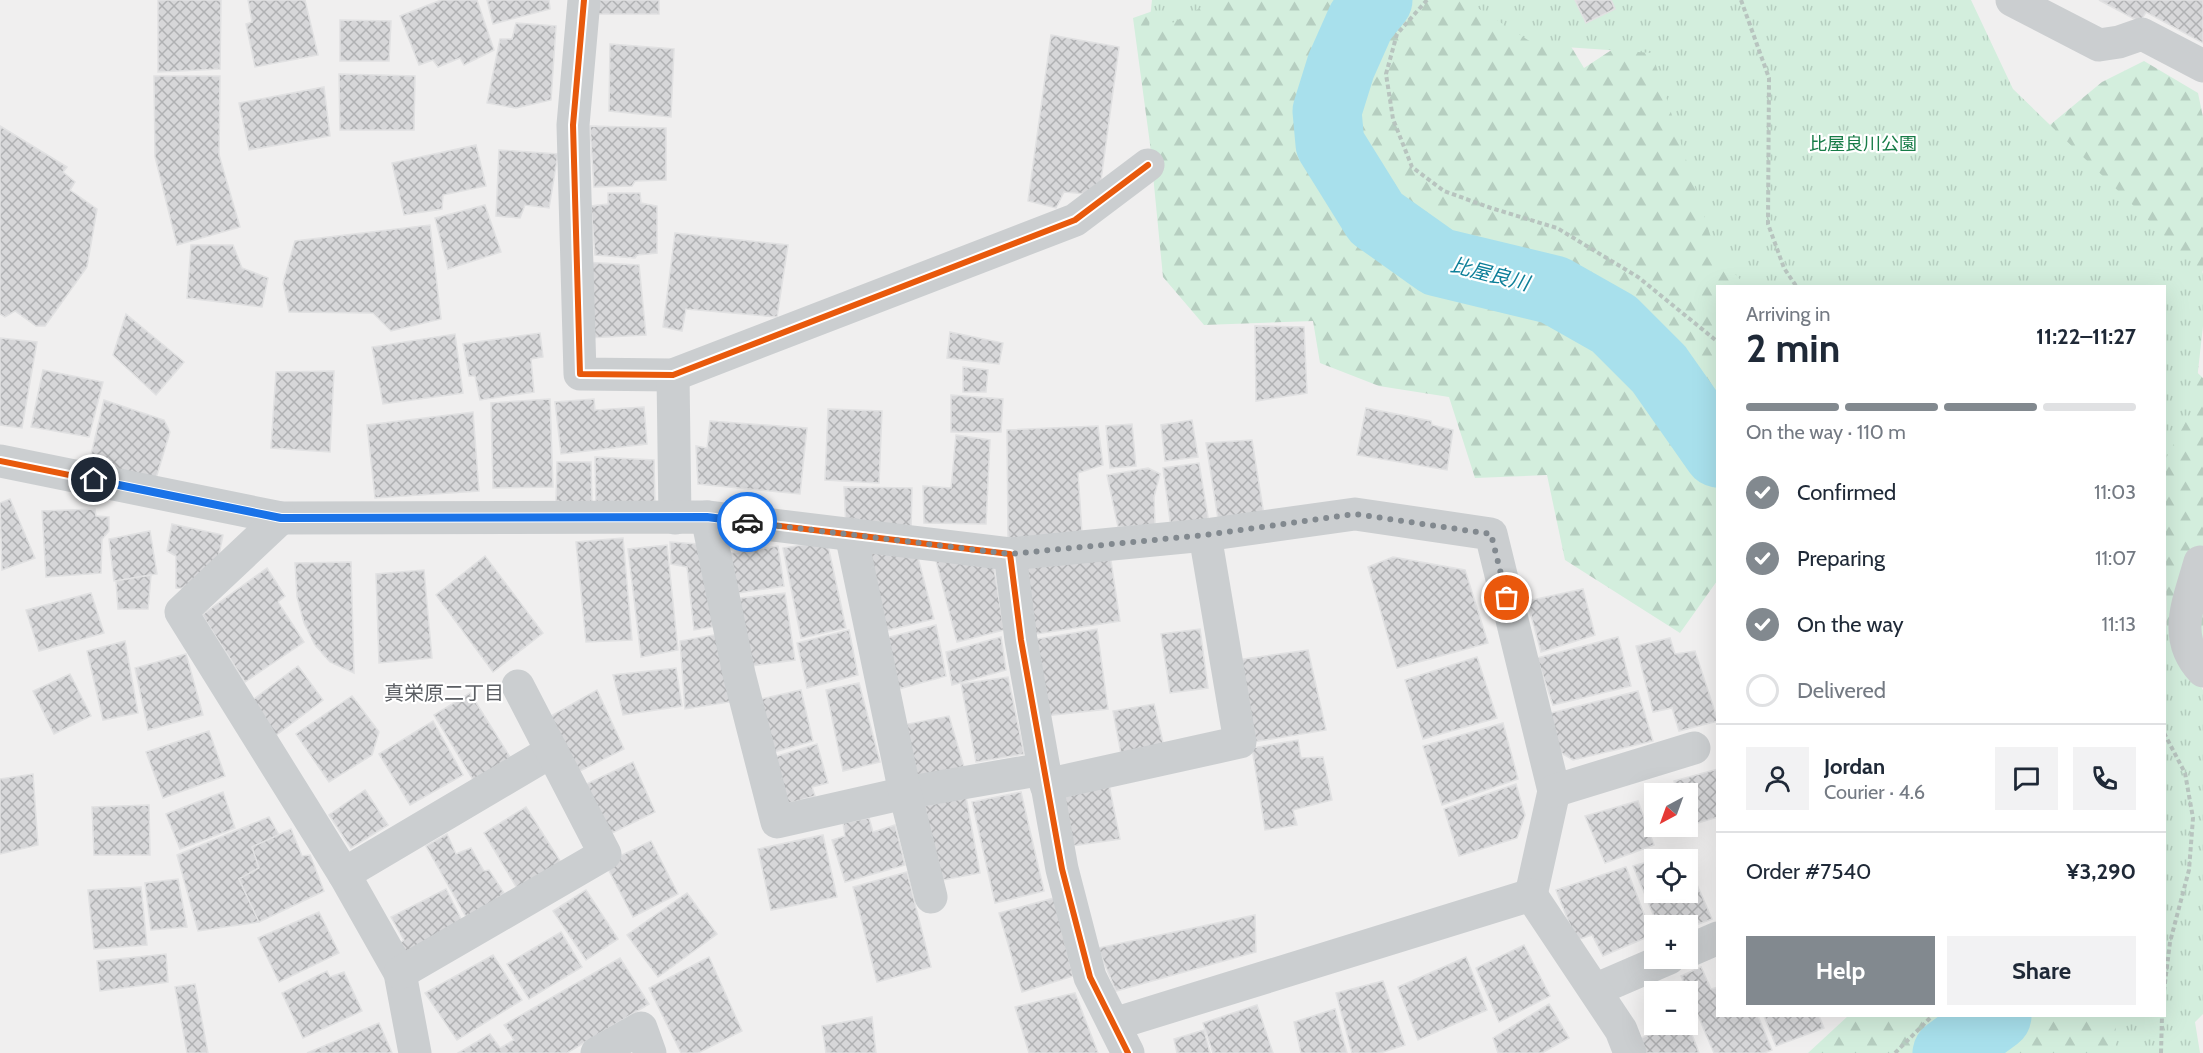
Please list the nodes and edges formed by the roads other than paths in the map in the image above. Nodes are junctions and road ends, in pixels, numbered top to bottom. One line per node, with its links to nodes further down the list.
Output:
1 (584, 0): 5 (street)
2 (2012, 0): 3 (street)
3 (2203, 66)
4 (1148, 165): 5 (street)
5 (673, 375): 9 (street)
6 (0, 461): 8 (street)
7 (707, 517): 9 (street); 10 (street); 20 (street)
8 (281, 518): 9 (street); 21 (street)
9 (675, 518)
10 (851, 534): 12 (street); 20 (street)
11 (1205, 535): 12 (street); 18 (street); 19 (street)
12 (1010, 554): 18 (street)
13 (2200, 562): 14 (street)
14 (2203, 671)
15 (518, 686): 17 (street)
16 (1694, 748): 19 (street)
17 (552, 751): 21 (street); 27 (street)
18 (1044, 777): 20 (street); 29 (street)
19 (1554, 791): 22 (street)
20 (905, 794): 23 (street)
21 (344, 874): 27 (street)
22 (1531, 895): 28 (street); 29 (street)
23 (931, 897)
24 (1716, 939): 25 (street)
25 (1698, 947)
26 (1644, 969): 28 (street)
27 (400, 973): 30 (street)
28 (1595, 990): 33 (street)
29 (1121, 1039)
30 (415, 1053)
31 (597, 1053): 32 (street)
32 (651, 1053)
33 (1630, 1053)

